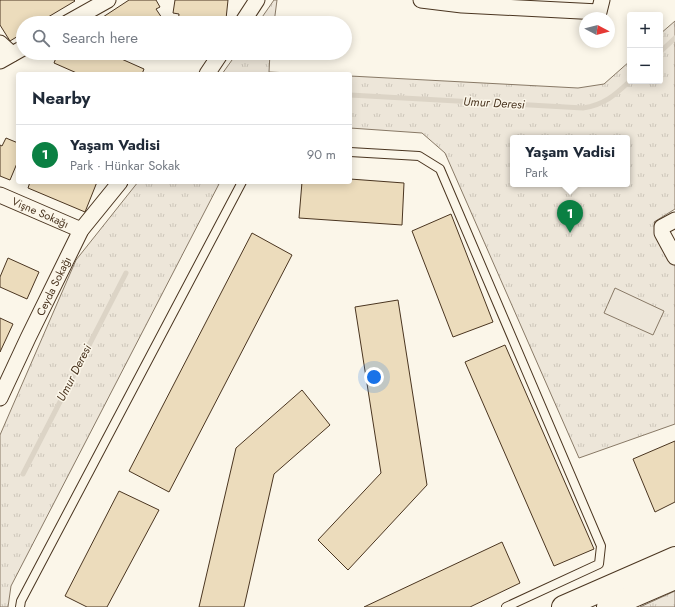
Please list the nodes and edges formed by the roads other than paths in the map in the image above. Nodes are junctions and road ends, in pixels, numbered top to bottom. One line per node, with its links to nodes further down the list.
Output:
1 (108, 0): 6 (street)
2 (257, 0): 7 (street)
3 (421, 0): 5 (street)
4 (602, 0): 5 (street)
5 (462, 2)
6 (80, 16)
7 (247, 16)
8 (0, 43): 9 (street)
9 (12, 55)
10 (216, 60): 11 (street)
11 (208, 72)
12 (352, 152): 23 (lane)
13 (118, 184): 17 (street, Ceyda Sokağı)
14 (241, 184): 22 (lane)
15 (0, 196): 17 (street, Vişne Sokağı)
16 (669, 223): 18 (street)
17 (81, 230): 19 (street, Ceyda Sokağı)
18 (675, 257)
19 (0, 398)
20 (675, 558): 24 (main road)
21 (675, 578): 25 (main road)
22 (20, 607)
23 (506, 607)
24 (563, 607)
25 (608, 607)

